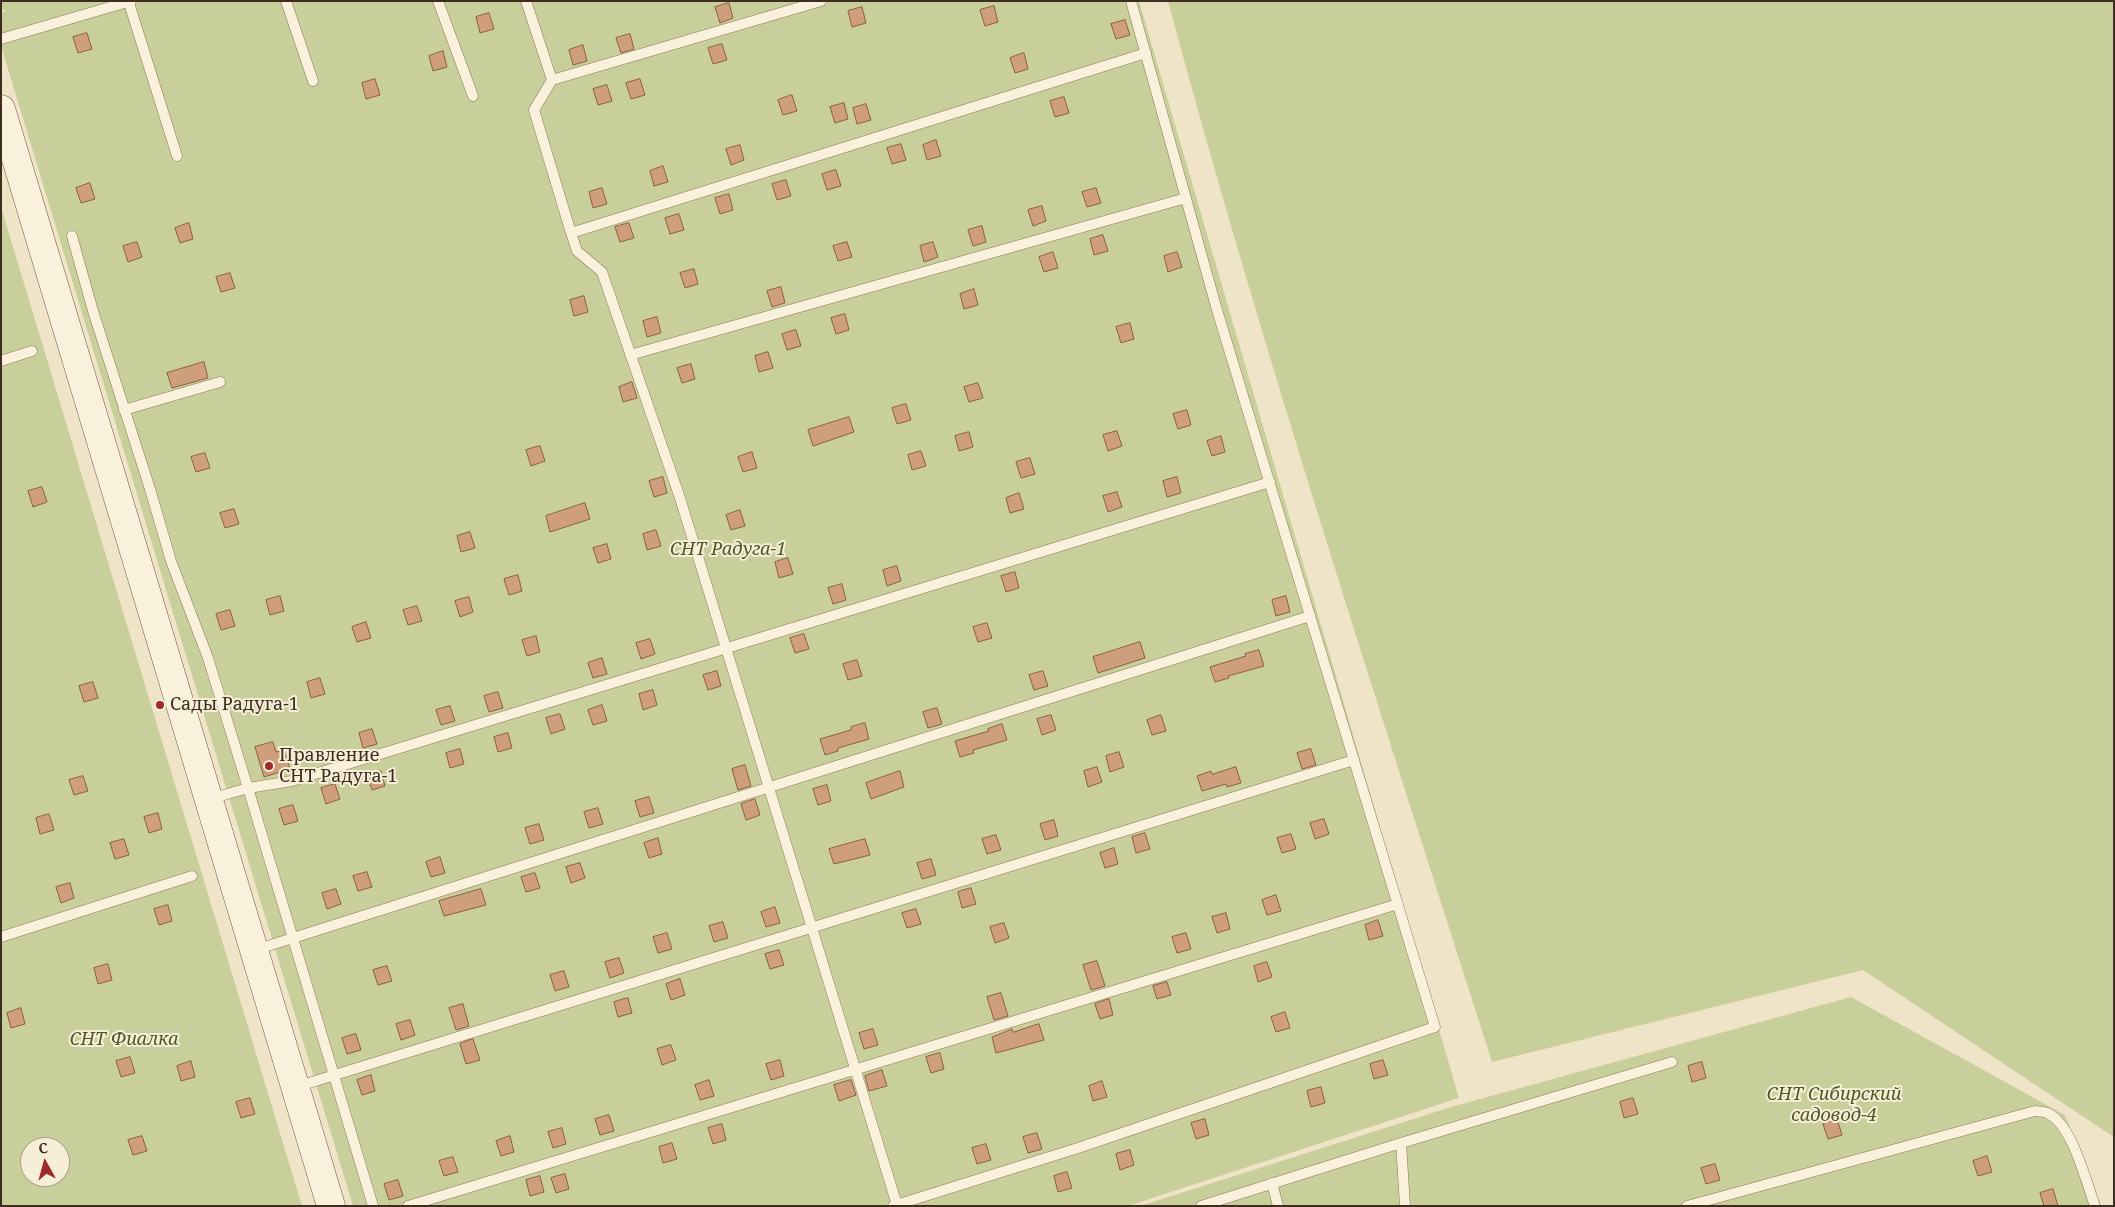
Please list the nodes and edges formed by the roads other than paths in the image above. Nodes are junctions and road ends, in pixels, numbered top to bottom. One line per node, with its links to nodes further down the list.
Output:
1 (286, 1): 10 (lane)
2 (438, 1): 11 (lane)
3 (526, 1): 9 (lane)
4 (820, 1): 9 (lane)
5 (1131, 1): 8 (lane)
6 (130, 2): 7 (lane); 13 (lane)
7 (1, 39)
8 (1146, 53): 14 (lane); 15 (lane)
9 (552, 80): 15 (lane)
10 (313, 81)
11 (472, 96)
12 (1, 109): 28 (street)
13 (178, 156)
14 (1186, 198): 18 (lane); 22 (lane)
15 (571, 233): 18 (lane)
16 (72, 236): 21 (lane)
17 (32, 351): 19 (lane)
18 (630, 355): 24 (lane)
19 (1, 361)
20 (220, 382): 21 (lane)
21 (124, 410): 26 (lane)
22 (1270, 482): 23 (lane); 24 (lane)
23 (1310, 616): 25 (lane); 27 (lane)
24 (726, 648): 26 (lane); 27 (lane)
25 (1354, 760): 30 (lane); 31 (lane)
26 (248, 788): 28 (lane); 33 (lane)
27 (768, 788): 31 (lane); 33 (lane)
28 (209, 800): 34 (street)
29 (192, 876): 32 (lane)
30 (1398, 904): 36 (lane); 41 (lane)
31 (811, 928): 36 (lane); 37 (lane)
32 (1, 937)
33 (293, 938): 34 (lane); 37 (lane)
34 (254, 951): 38 (street)
35 (1672, 1062): 39 (lane)
36 (855, 1069): 41 (lane); 44 (lane)
37 (334, 1075): 38 (lane); 43 (lane)
38 (295, 1087): 42 (street)
39 (1402, 1143): 40 (lane); 47 (lane)
40 (1272, 1183): 45 (lane); 46 (lane)
41 (895, 1205)
42 (331, 1206)
43 (373, 1206)
44 (408, 1206)
45 (1201, 1206)
46 (1278, 1206)
47 (1405, 1206)
48 (1687, 1206): 49 (lane)
49 (2095, 1206)

